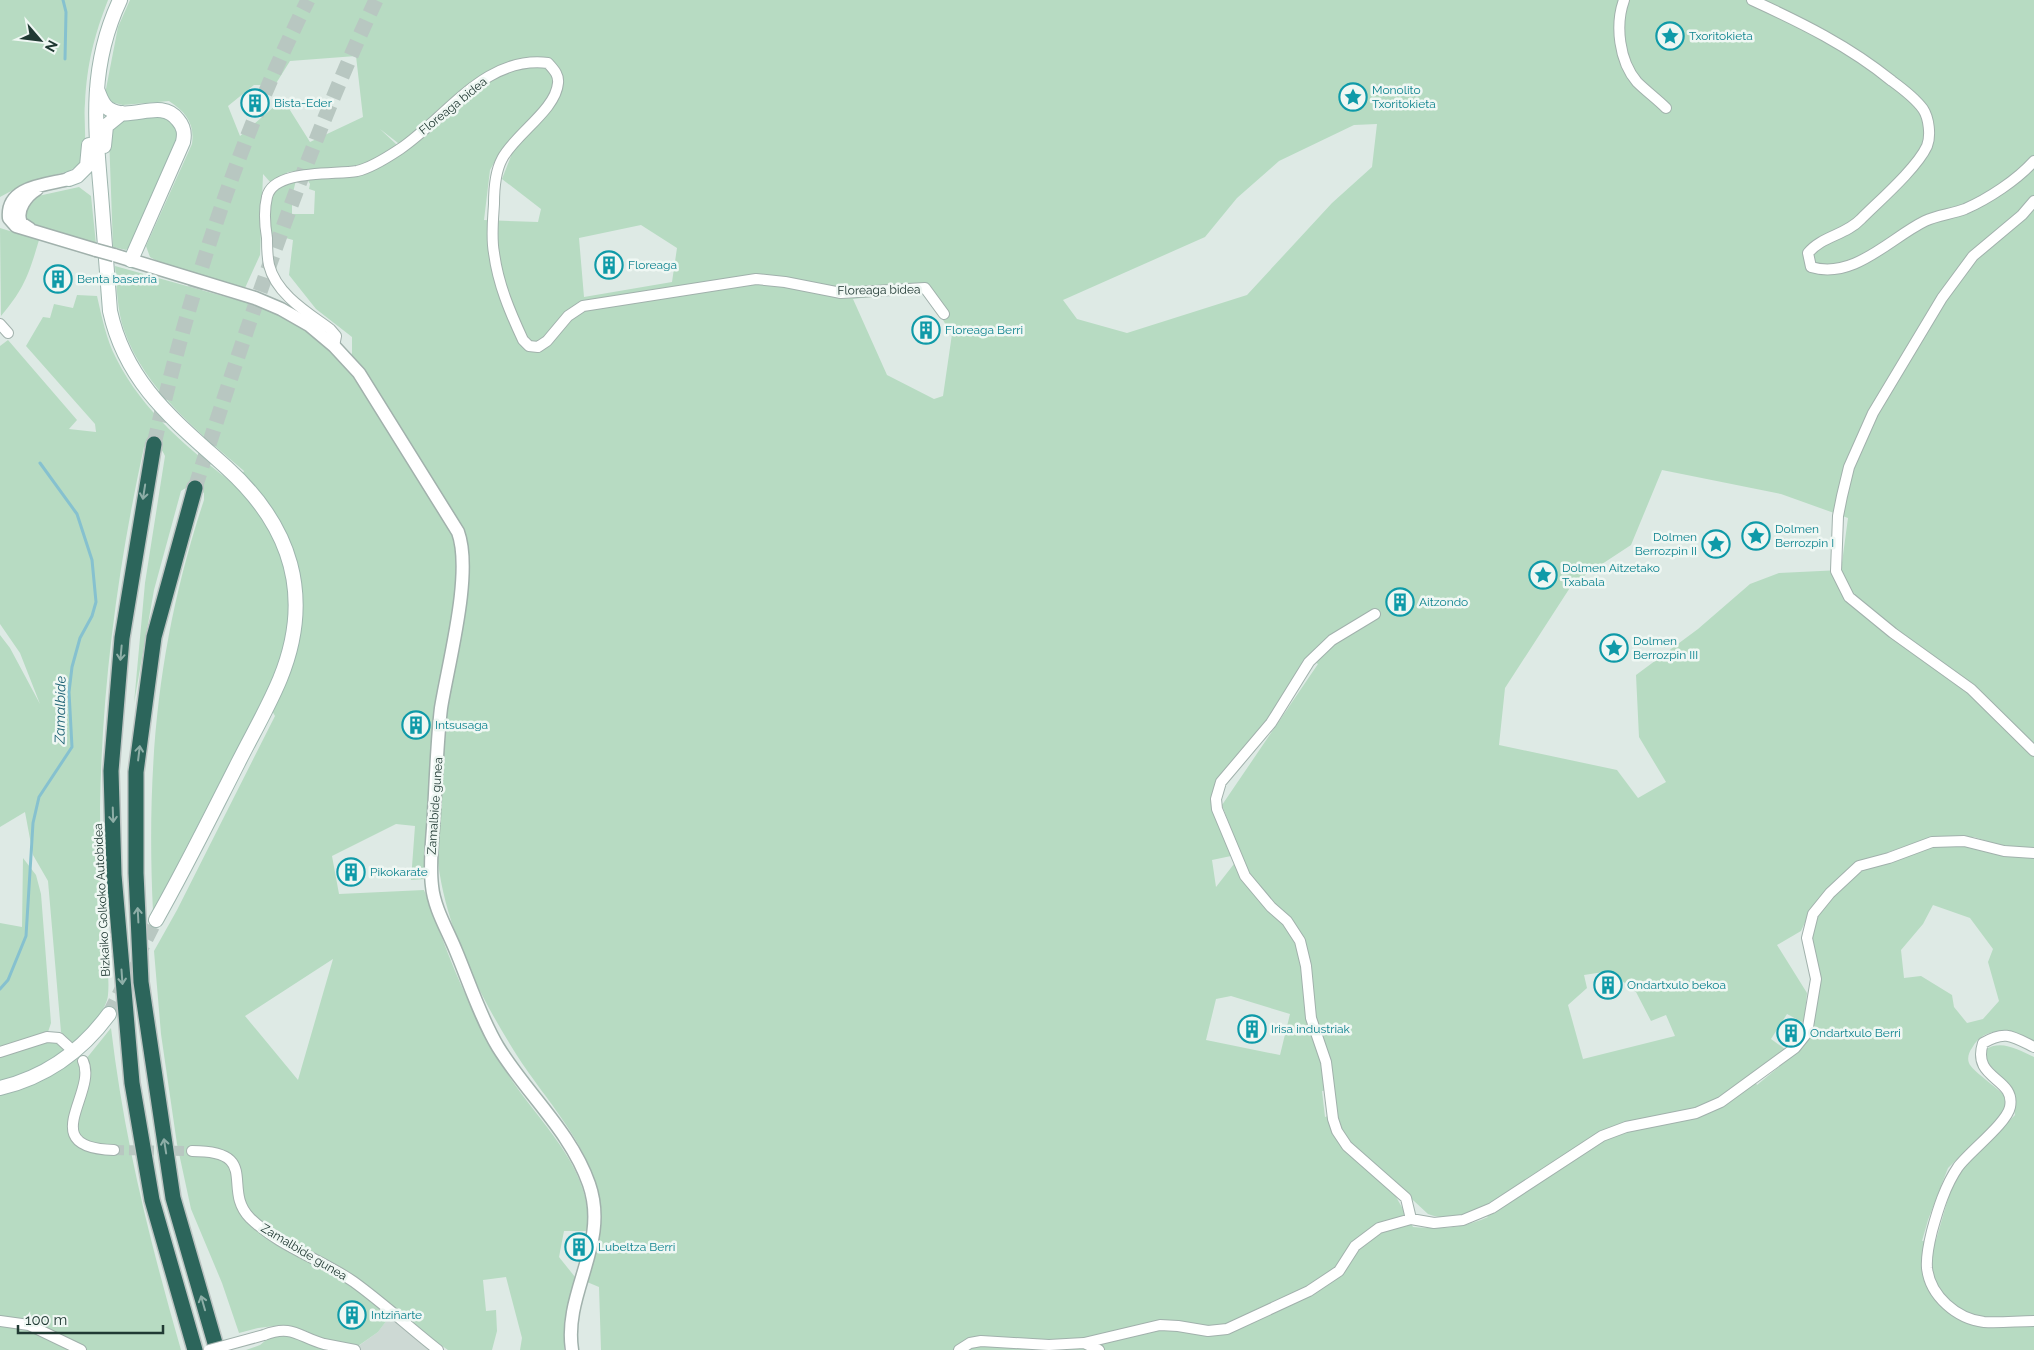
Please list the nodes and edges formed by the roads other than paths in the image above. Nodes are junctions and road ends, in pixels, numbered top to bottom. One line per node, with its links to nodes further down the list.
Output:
1 (120, 0): 4 (main road)
2 (1624, 0): 5 (street)
3 (1752, 0): 8 (street)
4 (96, 86): 6 (main road); 7 (main road)
5 (1666, 108)
6 (122, 114): 10 (main road); 13 (main road)
7 (95, 118): 9 (main road); 10 (main road)
8 (2034, 161)
9 (69, 179): 10 (main road); 12 (street)
10 (101, 200): 23 (main road)
11 (2034, 201): 21 (street)
12 (9, 216): 13 (street, Zamalbide gunea, bridge)
13 (131, 260): 17 (street, Zamalbide gunea)
14 (944, 314): 17 (street, Floreaga bidea)
15 (0, 324): 16 (street)
16 (8, 333)
17 (334, 346): 42 (street, Zamalbide gunea)
18 (154, 444): 37 (highway, Bizkaiko Golkoko Autobidea, one-way to 37)
19 (195, 488): 39 (highway, one-way to 19)
20 (1375, 614): 32 (street)
21 (2034, 751)
22 (2034, 853): 32 (street)
23 (156, 920)
24 (109, 1014): 29 (main road)
25 (2034, 1047): 33 (street)
26 (71, 1049): 27 (street)
27 (0, 1052)
28 (82, 1061): 30 (street)
29 (0, 1088)
30 (114, 1150)
31 (192, 1150): 41 (street, Zamalbide gunea)
32 (1411, 1219): 35 (street)
33 (2034, 1321)
34 (0, 1322): 36 (street)
35 (1084, 1343): 43 (street); 44 (street)
36 (81, 1350)
37 (195, 1350)
38 (208, 1350): 40 (street, bridge)
39 (217, 1350)
40 (356, 1350)
41 (438, 1350)
42 (572, 1350)
43 (959, 1350)
44 (1099, 1350)

